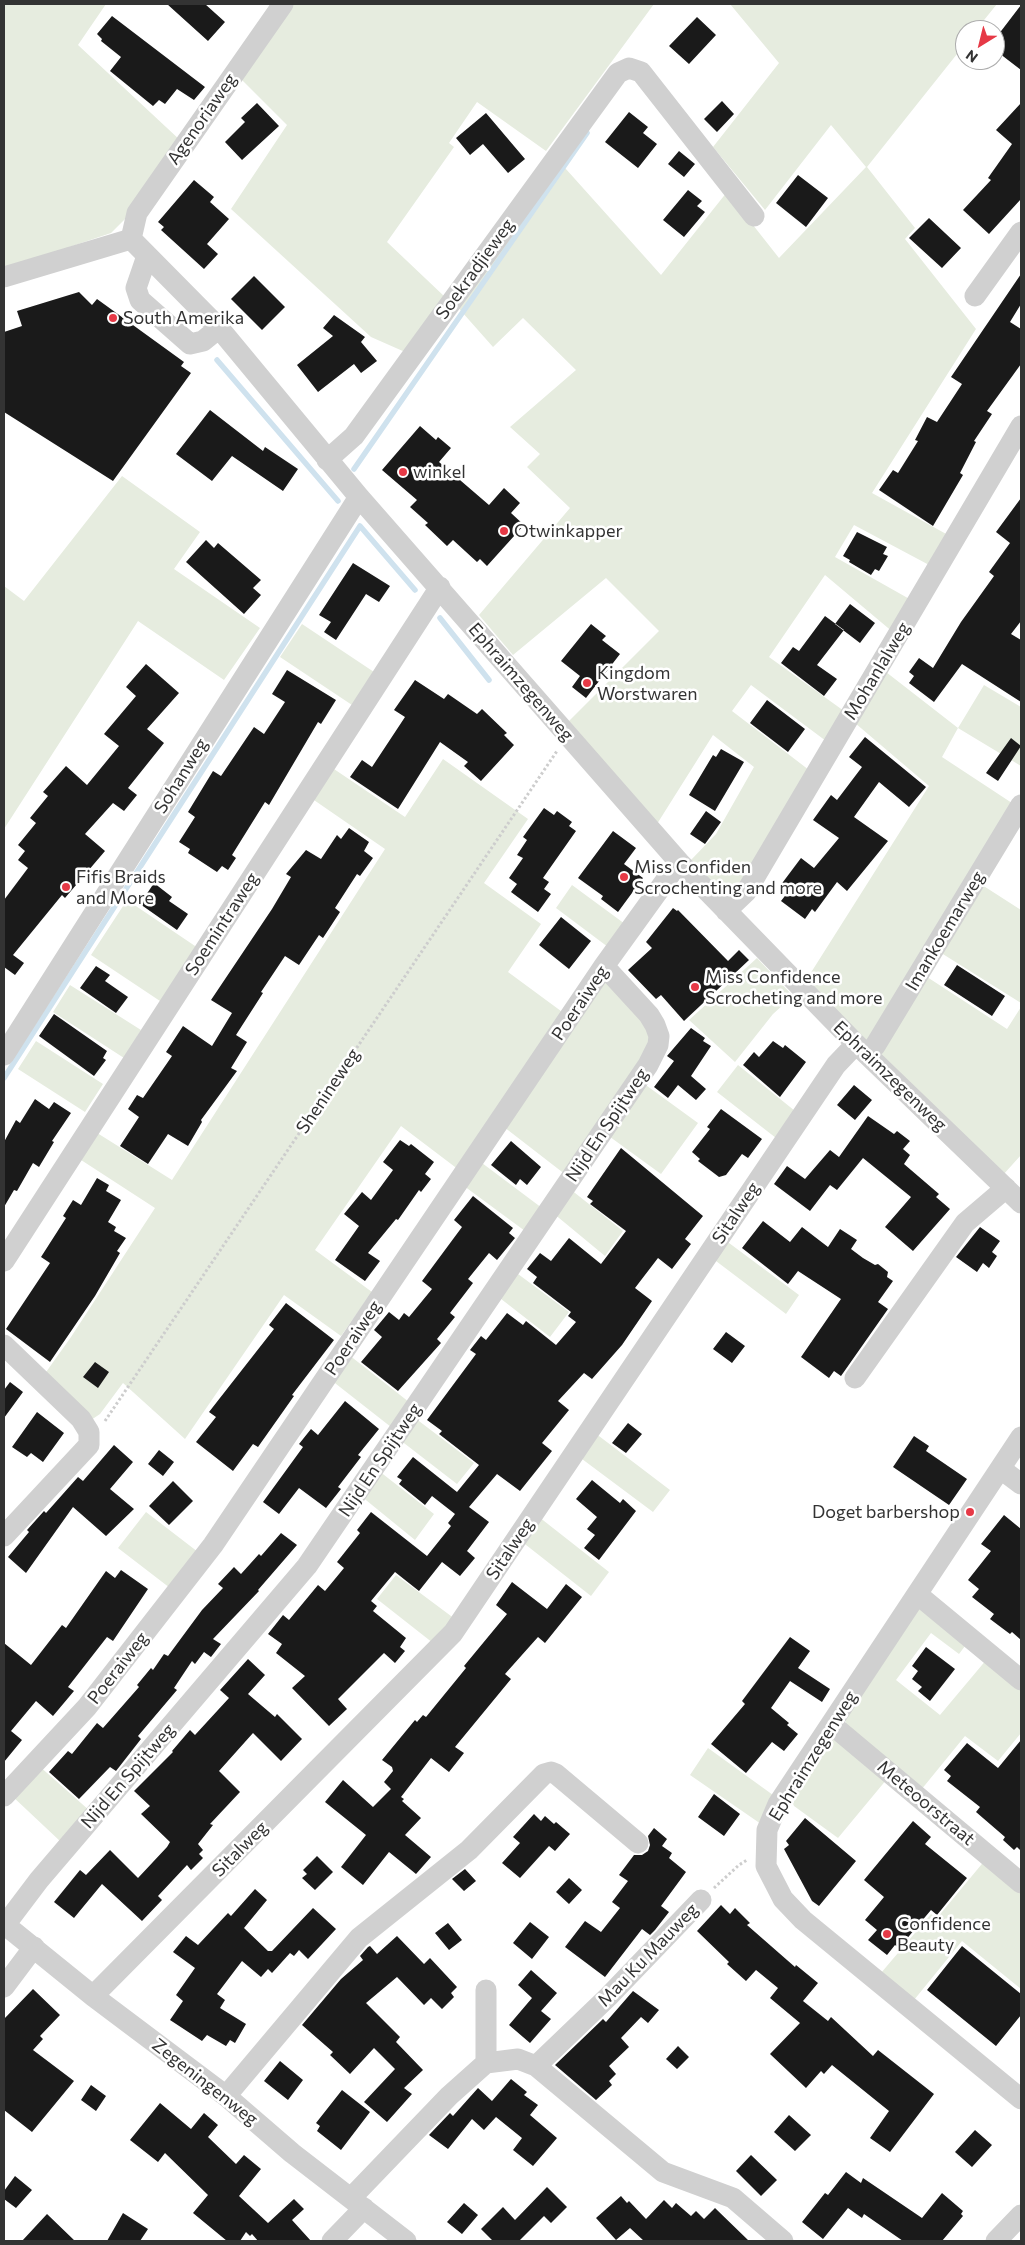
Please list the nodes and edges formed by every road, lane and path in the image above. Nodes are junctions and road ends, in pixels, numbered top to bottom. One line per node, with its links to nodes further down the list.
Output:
1 (282, 4): 4 (street, Agenoriaweg)
2 (754, 216): 10 (street, Soekradjieweg)
3 (1021, 232): 7 (street)
4 (131, 239): 5 (street, Ephraimzegenweg); 6 (street)
5 (147, 256): 8 (street, Ephraimzegenweg); 8 (street)
6 (4, 277)
7 (975, 296)
8 (219, 328): 10 (street, Ephraimzegenweg)
9 (1021, 426): 16 (street, Mohanlalweg)
10 (327, 460): 11 (street, Ephraimzegenweg)
11 (359, 497): 12 (street, Ephraimzegenweg); 19 (street, Sohanweg)
12 (440, 587): 13 (street, Ephraimzegenweg); 22 (street, Soemintraweg)
13 (567, 737): 15 (street, Ephraimzegenweg); 26 (path, Shenineweg)
14 (1021, 805): 18 (street, Imankoemarweg)
15 (679, 862): 16 (street, Ephraimzegenweg); 17 (street, Poeraiweg)
16 (726, 911): 18 (street, Ephraimzegenweg)
17 (604, 966): 33 (street, Poeraiweg); 38 (street, Nijd En Spijtweg)
18 (861, 1049): 20 (street, Ephraimzegenweg); 42 (street, Sitalweg)
19 (4, 1055)
20 (1006, 1188): 21 (street, Ephraimzegenweg); 24 (street)
21 (1021, 1203)
22 (4, 1261)
23 (4, 1345): 26 (street)
24 (856, 1378)
25 (1021, 1437): 27 (street, Ephraimzegenweg)
26 (89, 1438): 29 (street)
27 (1001, 1469): 28 (street); 30 (street, Ephraimzegenweg)
28 (1021, 1484)
29 (4, 1536)
30 (916, 1594): 31 (street); 32 (street, Ephraimzegenweg)
31 (1021, 1680)
32 (831, 1724): 35 (street, Ephraimzegenweg); 36 (street, Meteoorstraat)
33 (4, 1796)
34 (638, 1843): 45 (street)
35 (766, 1856): 37 (path, Mau Ku Mauweg); 46 (street, Ephraimzegenweg)
36 (1021, 1883)
37 (700, 1900): 44 (street, Mau Ku Mauweg)
38 (4, 1925): 39 (street, Zegeningenweg)
39 (34, 1946): 40 (street); 42 (street, Zegeningenweg)
40 (4, 1987)
41 (486, 1990): 43 (street)
42 (93, 1996): 45 (street, Zegeningenweg)
43 (486, 2063): 44 (street); 47 (street)
44 (536, 2066): 51 (street)
45 (226, 2096): 47 (street, Zegeningenweg)
46 (1021, 2099)
47 (358, 2203): 49 (street); 50 (street, Zegeningenweg)
48 (1021, 2214): 52 (street)
49 (332, 2241)
50 (406, 2241)
51 (783, 2241)
52 (996, 2241)

